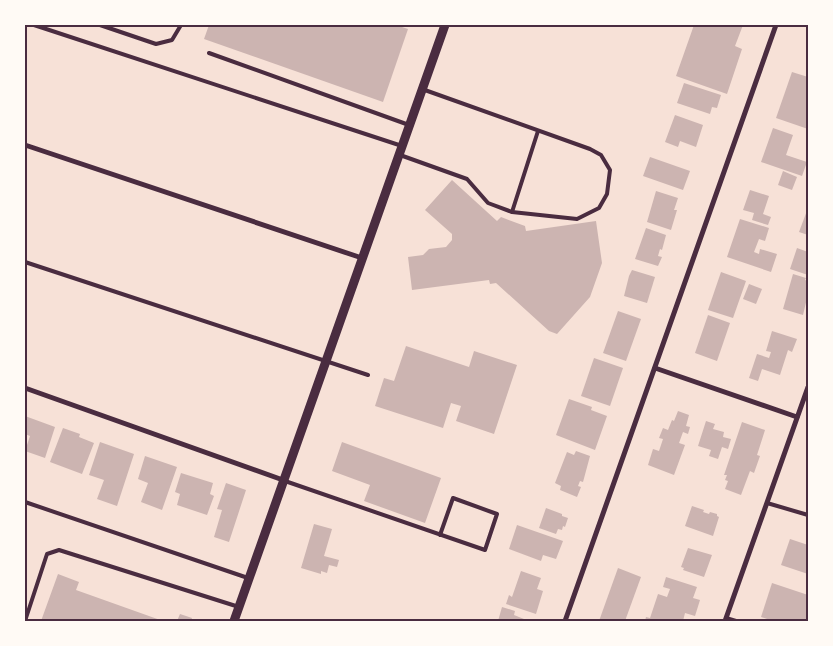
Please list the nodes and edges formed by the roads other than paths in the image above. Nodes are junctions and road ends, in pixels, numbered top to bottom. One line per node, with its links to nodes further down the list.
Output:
1 (34, 25): 11 (lane)
2 (100, 25): 3 (lane)
3 (181, 25)
4 (444, 25): 7 (street)
5 (776, 25): 16 (street)
6 (208, 53): 8 (lane)
7 (422, 89): 8 (street); 9 (lane)
8 (410, 125): 11 (street)
9 (538, 131): 12 (lane); 12 (lane)
10 (25, 145): 13 (street)
11 (400, 150): 12 (lane); 13 (street)
12 (512, 212)
13 (362, 258): 15 (street)
14 (25, 262): 15 (lane)
15 (325, 362): 17 (lane); 21 (street)
16 (655, 368): 20 (street); 31 (street)
17 (368, 375)
18 (808, 387): 20 (street)
19 (25, 388): 21 (street)
20 (797, 417): 23 (street)
21 (283, 480): 25 (lane); 26 (street)
22 (25, 502): 26 (lane)
23 (767, 503): 24 (lane); 28 (street)
24 (808, 515)
25 (440, 535): 25 (lane)
26 (249, 578): 27 (street)
27 (239, 607): 29 (lane); 30 (street)
28 (726, 619): 32 (lane)
29 (26, 621)
30 (234, 621)
31 (565, 621)
32 (736, 621)

